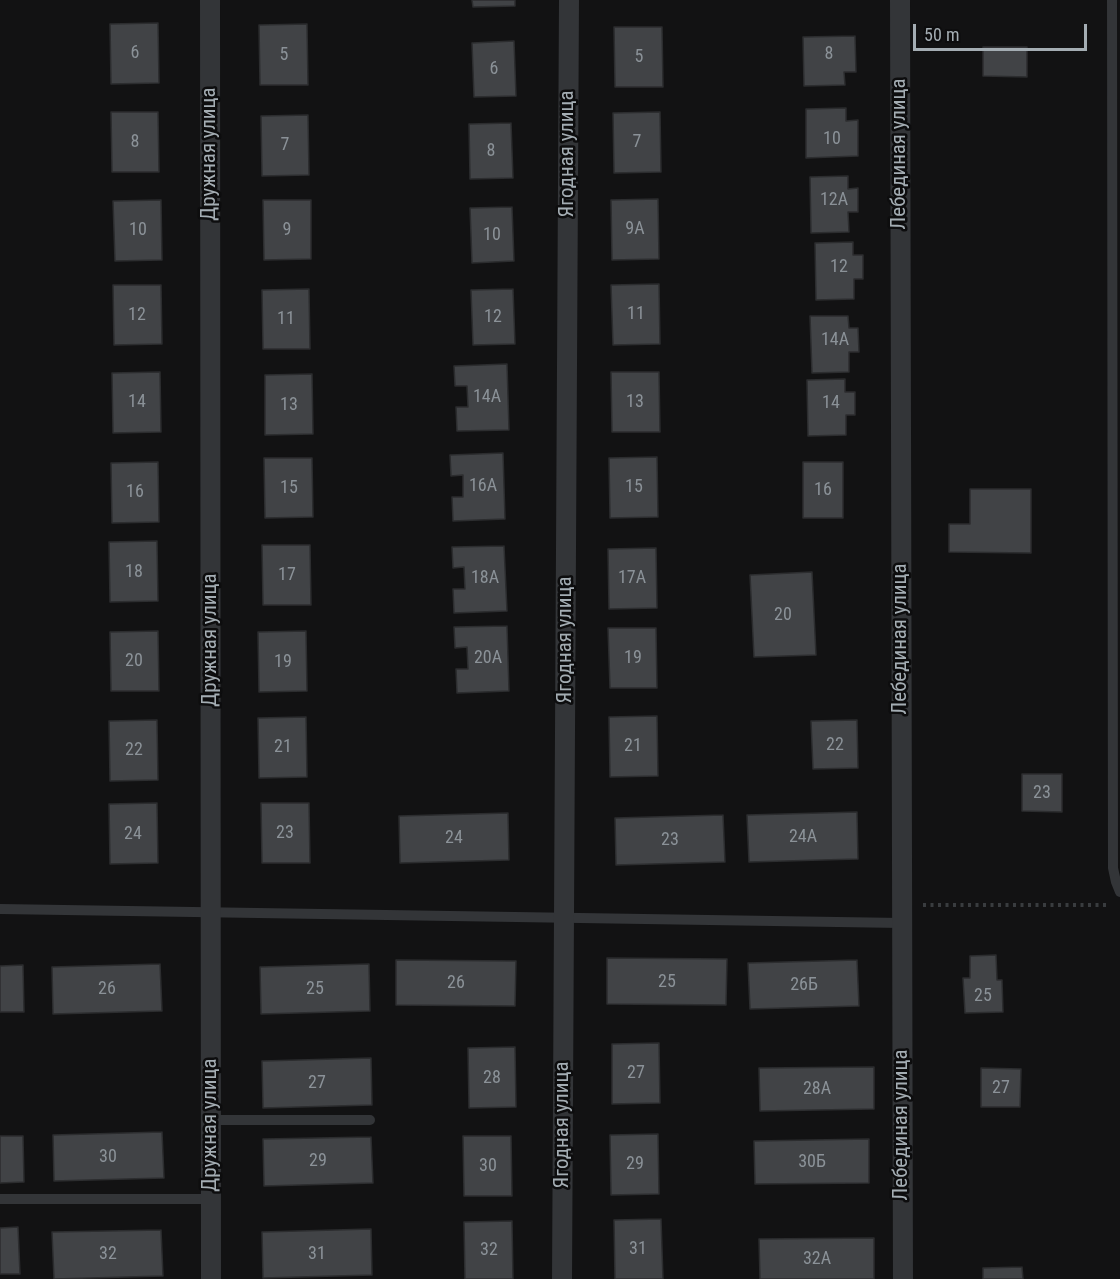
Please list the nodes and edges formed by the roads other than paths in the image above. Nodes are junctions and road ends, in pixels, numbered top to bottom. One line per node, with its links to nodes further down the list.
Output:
1 (210, 0): 7 (street, Дружная улица)
2 (569, 0): 9 (street, Ягодная улица)
3 (900, 0): 8 (street, Лебединая улица)
4 (1112, 0): 5 (lane)
5 (1120, 892)
6 (0, 909): 7 (lane)
7 (211, 912): 9 (lane); 10 (street, Дружная улица)
8 (902, 914): 9 (lane); 16 (street, Лебединая улица)
9 (564, 918): 15 (street, Ягодная улица)
10 (211, 1120): 11 (lane); 13 (street, Дружная улица)
11 (370, 1120)
12 (0, 1198): 13 (lane)
13 (211, 1199): 14 (street, Дружная улица)
14 (211, 1279)
15 (562, 1279)
16 (903, 1279)

